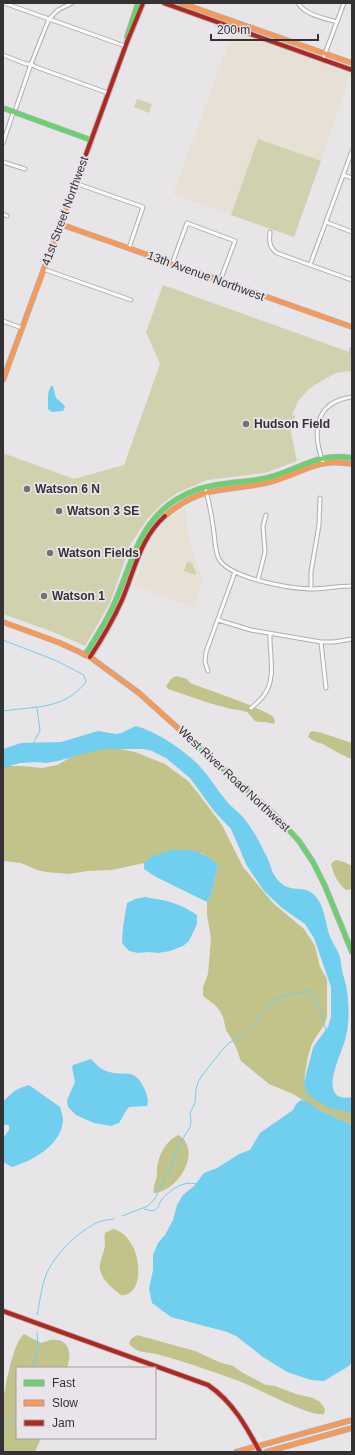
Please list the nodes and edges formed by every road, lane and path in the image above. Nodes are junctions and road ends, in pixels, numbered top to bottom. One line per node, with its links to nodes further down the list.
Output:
1 (4, 3): 9 (street)
2 (72, 3): 9 (street)
3 (138, 3): 11 (main road, 41st Street Northwest)
4 (143, 3): 11 (main road, 41st Street Northwest)
5 (164, 3): 14 (main road)
6 (181, 3): 12 (main road)
7 (298, 3): 10 (street)
8 (344, 3): 10 (street)
9 (49, 19): 11 (street); 16 (street)
10 (337, 22): 12 (street)
11 (126, 44): 18 (main road, 41st Street Northwest)
12 (326, 53): 14 (street); 15 (main road)
13 (3, 55): 16 (street)
14 (323, 59): 17 (main road)
15 (352, 63)
16 (31, 64): 18 (street); 20 (street)
17 (352, 70)
18 (108, 93): 21 (main road, 41st Street Northwest)
19 (3, 108): 20 (main road)
20 (15, 110): 21 (main road); 22 (street)
21 (91, 140): 28 (main road, 41st Street Northwest)
22 (3, 143)
23 (352, 151): 26 (street)
24 (3, 162): 25 (street)
25 (25, 169)
26 (343, 175): 27 (street); 29 (street)
27 (352, 178)
28 (75, 183): 30 (main road, 41st Street Northwest); 33 (street)
29 (326, 222): 32 (street); 35 (street)
30 (60, 224): 33 (main road, 13th Avenue Northwest); 36 (main road, 41st Street Northwest)
31 (270, 232): 35 (street)
32 (352, 232)
33 (129, 248): 34 (main road, 13th Avenue Northwest)
34 (172, 264): 38 (main road, 13th Avenue Northwest); 38 (street)
35 (310, 265): 37 (street)
36 (43, 269): 39 (street); 41 (main road, 41st Street Northwest)
37 (352, 280)
38 (220, 281): 42 (main road, 13th Avenue Northwest)
39 (131, 300)
40 (3, 321): 41 (street)
41 (22, 328): 43 (main road, 41st Street Northwest)
42 (352, 328)
43 (3, 380)
44 (352, 397): 45 (street)
45 (321, 457): 46 (main road); 47 (street); 49 (main road)
46 (352, 458)
47 (323, 462): 48 (main road); 50 (main road)
48 (352, 464)
49 (205, 487): 50 (street); 62 (main road)
50 (206, 492): 53 (street); 62 (main road)
51 (320, 498): 56 (street)
52 (266, 515): 54 (street)
53 (235, 572): 54 (street); 57 (street)
54 (258, 580): 56 (street)
55 (352, 586): 56 (street)
56 (311, 589)
57 (218, 620): 59 (street); 63 (street)
58 (3, 622): 62 (main road, West River Road Northwest)
59 (270, 634): 61 (street); 65 (street)
60 (352, 639): 61 (street)
61 (322, 642): 64 (street)
62 (88, 656): 66 (main road, West River Road Northwest)
63 (208, 671)
64 (326, 688)
65 (251, 708)
66 (352, 952)
67 (3, 1311): 70 (main road)
68 (352, 1420): 70 (main road)
69 (352, 1428): 73 (main road)
70 (257, 1446): 71 (main road); 72 (main road)
71 (236, 1452)
72 (260, 1452)
73 (266, 1452)

